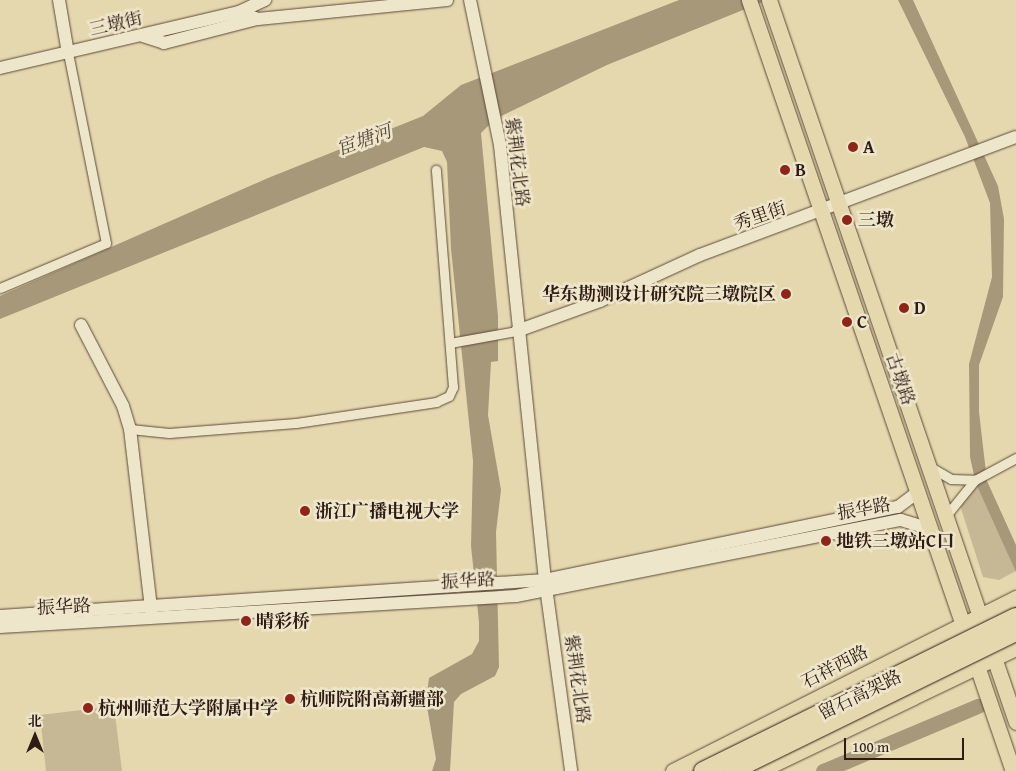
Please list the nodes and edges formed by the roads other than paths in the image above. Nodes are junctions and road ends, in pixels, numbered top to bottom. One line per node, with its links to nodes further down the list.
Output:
1 (59, 0): 10 (main road)
2 (265, 0): 7 (main road, 三墩街)
3 (447, 0): 8 (main road)
4 (470, 0): 18 (main road, 紫荆花北路)
5 (749, 0): 15 (main road, 古墩路)
6 (770, 4): 14 (main road, 古墩路)
7 (239, 12): 8 (main road); 9 (main road, 三墩街)
8 (258, 19): 9 (main road)
9 (144, 36): 10 (main road, 三墩街)
10 (68, 53): 11 (main road, 三墩街); 16 (street)
11 (0, 68)
12 (1016, 137): 14 (main road, 秀里街)
13 (436, 170): 19 (street)
14 (838, 207): 15 (main road, 秀里街); 22 (main road, 古墩路)
15 (823, 212): 18 (main road, 秀里街); 24 (main road, 古墩路)
16 (0, 288)
17 (81, 325): 20 (main road)
18 (517, 331): 19 (street); 27 (main road, 紫荆花北路)
19 (450, 343): 20 (street)
20 (130, 429): 30 (main road)
21 (1016, 458): 23 (street)
22 (926, 462): 23 (street); 25 (main road, 古墩路)
23 (975, 480): 25 (street)
24 (919, 491): 26 (main road, 古墩路); 27 (main road, 振华路)
25 (945, 517): 32 (main road, 古墩路)
26 (930, 529): 27 (main road, 振华路); 34 (main road, 古墩路)
27 (546, 586): 28 (main road, 振华路); 28 (main road, 振华路); 41 (main road, 紫荆花北路)
28 (467, 592): 30 (main road, 振华路)
29 (1016, 598): 32 (main road, 石祥西路)
30 (152, 614): 31 (main road, 振华路); 35 (main road, 振华路)
31 (0, 616)
32 (979, 616): 34 (main road, 石祥西路); 38 (main road, 古墩路)
33 (1016, 617): 43 (highway, 留石高架路, bridge)
34 (960, 623): 39 (main road, 古墩路); 42 (main road, 石祥西路)
35 (0, 627)
36 (1016, 632): 44 (highway, 留石高架路, bridge)
37 (1016, 648): 38 (main road)
38 (994, 659): 39 (main road); 40 (main road, 古墩路)
39 (975, 670): 45 (main road); 46 (main road, 古墩路)
40 (1016, 722)
41 (571, 771)
42 (673, 771)
43 (702, 771)
44 (732, 771)
45 (759, 771)
46 (1013, 771)

